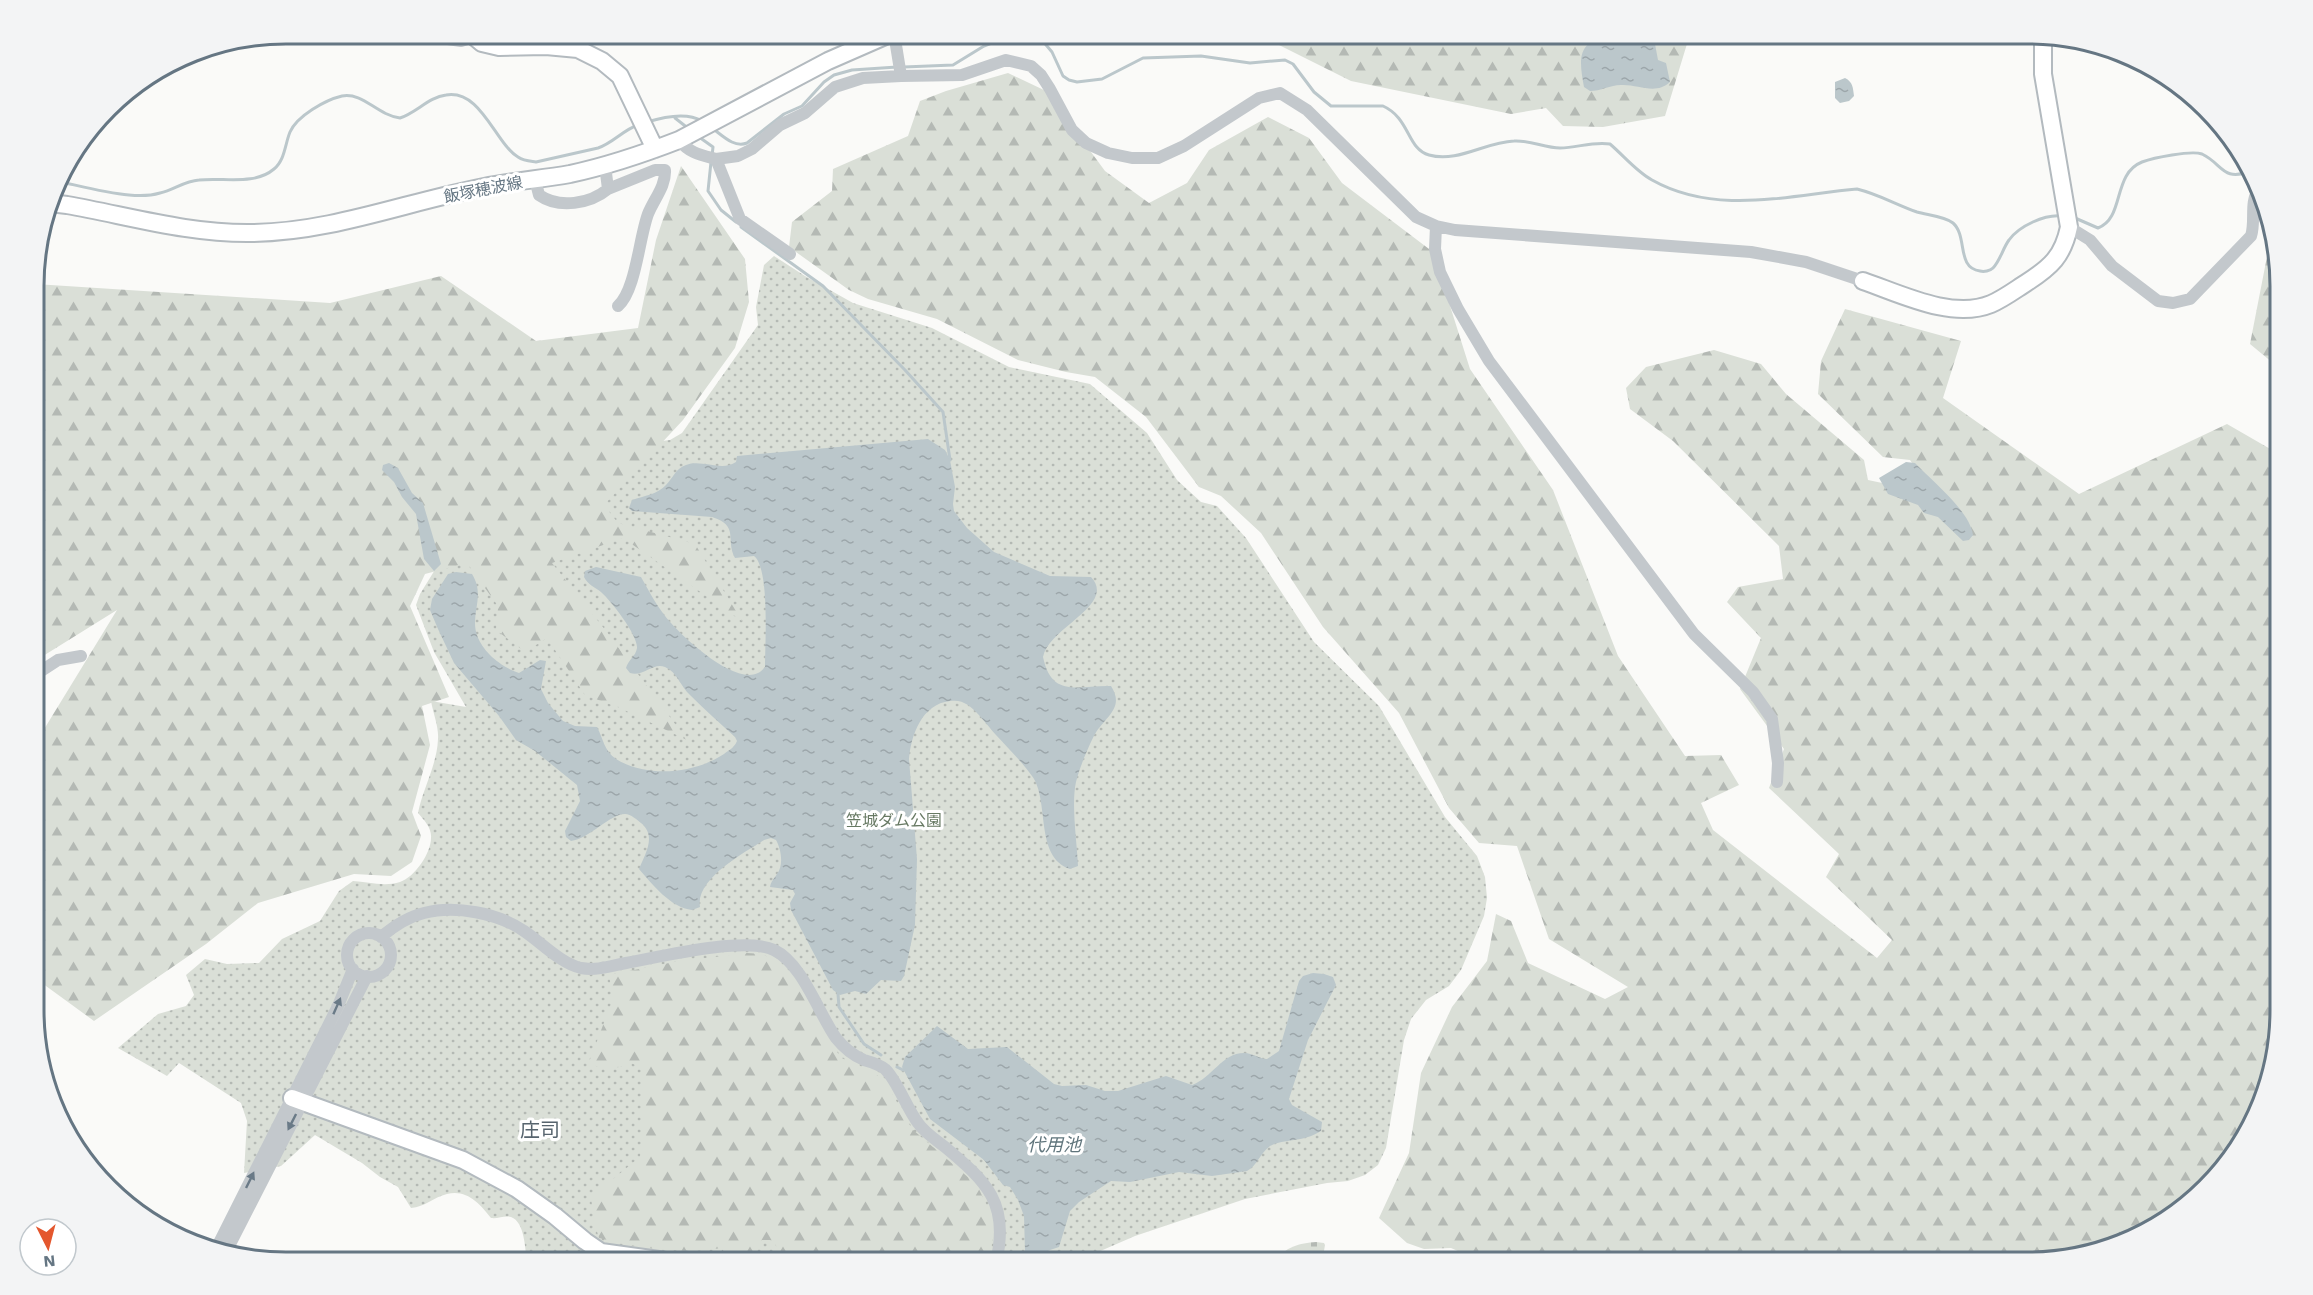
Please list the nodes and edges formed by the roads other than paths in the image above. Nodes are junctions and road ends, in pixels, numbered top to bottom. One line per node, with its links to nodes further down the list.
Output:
1 (486, 44): 7 (street)
2 (867, 44): 6 (street, 飯塚穂波線)
3 (895, 44): 5 (street)
4 (2043, 44): 15 (street)
5 (901, 76): 8 (street); 14 (street)
6 (679, 140): 7 (street, 飯塚穂波線); 8 (street)
7 (655, 150): 9 (street, 飯塚穂波線)
8 (716, 159): 16 (street)
9 (605, 165): 10 (street, 飯塚穂波線); 11 (street)
10 (535, 179): 11 (street); 13 (street, 飯塚穂波線)
11 (608, 189): 18 (street)
12 (2254, 200): 15 (street)
13 (57, 204)
14 (1437, 226): 17 (street); 21 (street)
15 (2069, 227): 17 (street)
16 (790, 254)
17 (1863, 281)
18 (618, 306)
19 (81, 656): 20 (street)
20 (44, 669)
21 (1777, 782)
22 (381, 937): 23 (street); 24 (street); 29 (street)
23 (352, 969): 24 (street); 25 (street, one-way to 23)
24 (367, 976): 25 (street)
25 (297, 1100): 26 (street, one-way to 25); 27 (street, one-way to 27); 28 (street)
26 (220, 1242)
27 (229, 1245)
28 (601, 1252)
29 (998, 1252)

